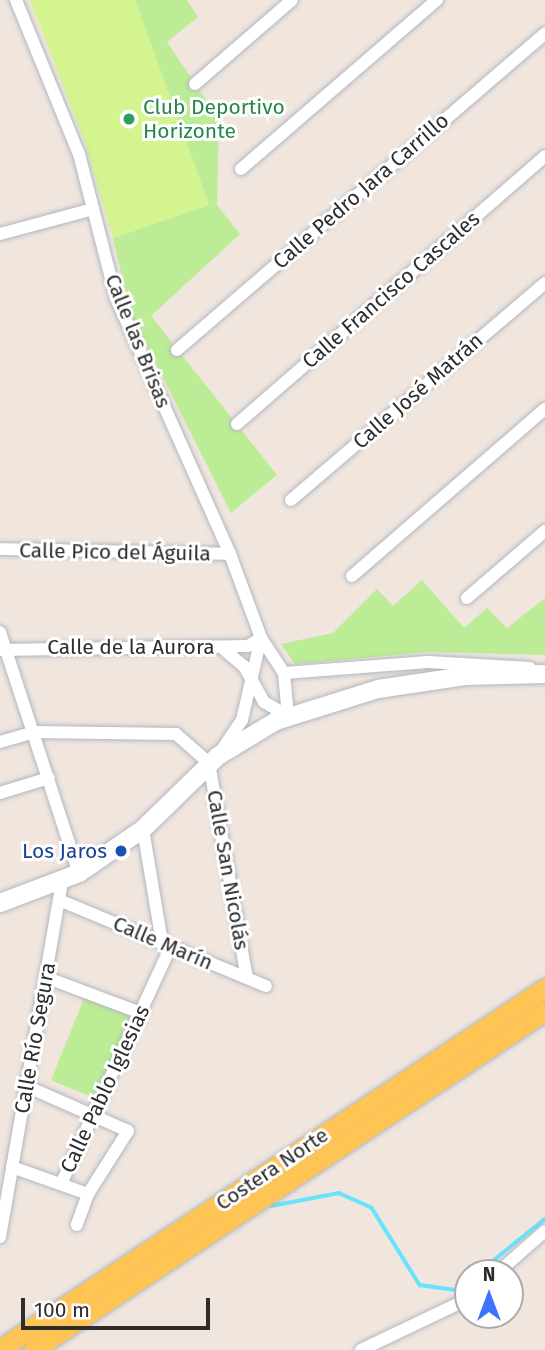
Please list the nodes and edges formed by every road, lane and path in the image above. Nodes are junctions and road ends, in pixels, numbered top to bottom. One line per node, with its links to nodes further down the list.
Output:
1 (16, 0): 8 (street, Calle las Brisas)
2 (292, 0): 5 (street)
3 (437, 0): 7 (street)
4 (545, 33): 11 (street, Calle Pedro Jara Carrillo)
5 (195, 84)
6 (545, 156): 13 (street, Calle Francisco Cascales)
7 (241, 169)
8 (93, 209): 9 (street); 17 (street, Calle las Brisas)
9 (0, 234)
10 (545, 283): 14 (street, Calle José Matrán)
11 (177, 350)
12 (545, 409): 18 (street)
13 (237, 424)
14 (291, 500)
15 (545, 531): 19 (street)
16 (0, 549): 17 (street, Calle Pico del Águila)
17 (230, 554): 21 (street, Calle las Brisas)
18 (352, 576)
19 (467, 598)
20 (0, 632): 23 (street)
21 (261, 638): 22 (street, Calle de la Aurora); 25 (street, Calle las Brisas); 26 (street)
22 (221, 646): 23 (street, Calle de la Aurora); 26 (street)
23 (3, 649): 28 (street)
24 (545, 672): 25 (street); 27 (street)
25 (284, 673): 27 (street)
26 (253, 689): 27 (street); 30 (street)
27 (288, 716): 30 (street)
28 (34, 732): 29 (street); 30 (street); 31 (street)
29 (0, 742)
30 (214, 759): 33 (street); 40 (street, Calle San Nicolás)
31 (49, 778): 32 (street); 34 (street)
32 (0, 793)
33 (143, 829): 34 (street); 38 (street)
34 (79, 873): 35 (street)
35 (62, 880): 36 (street, Calle Río Segura); 37 (street)
36 (59, 900): 38 (street, Calle Marín); 39 (street, Calle Río Segura)
37 (0, 903)
38 (166, 945): 40 (street, Calle Marín); 44 (street, Calle Pablo Iglesias)
39 (45, 977): 44 (street); 45 (street, Calle Río Segura)
40 (247, 978): 41 (street, Calle Marín)
41 (266, 986)
42 (545, 988): 55 (main road, Costera Norte)
43 (545, 1011): 56 (main road, Costera Norte)
44 (141, 1013): 46 (street, Calle Pablo Iglesias)
45 (26, 1086): 46 (street); 47 (street, Calle Río Segura)
46 (94, 1113): 48 (street, Calle Pablo Iglesias); 49 (street)
47 (12, 1167): 48 (street, Calle Pablo Iglesias); 52 (street, Calle Río Segura)
48 (61, 1184): 49 (street)
49 (88, 1194): 50 (street)
50 (77, 1225)
51 (545, 1231): 53 (street)
52 (0, 1237)
53 (513, 1259)
54 (454, 1305): 57 (street)
55 (0, 1349)
56 (33, 1350)
57 (360, 1350)

